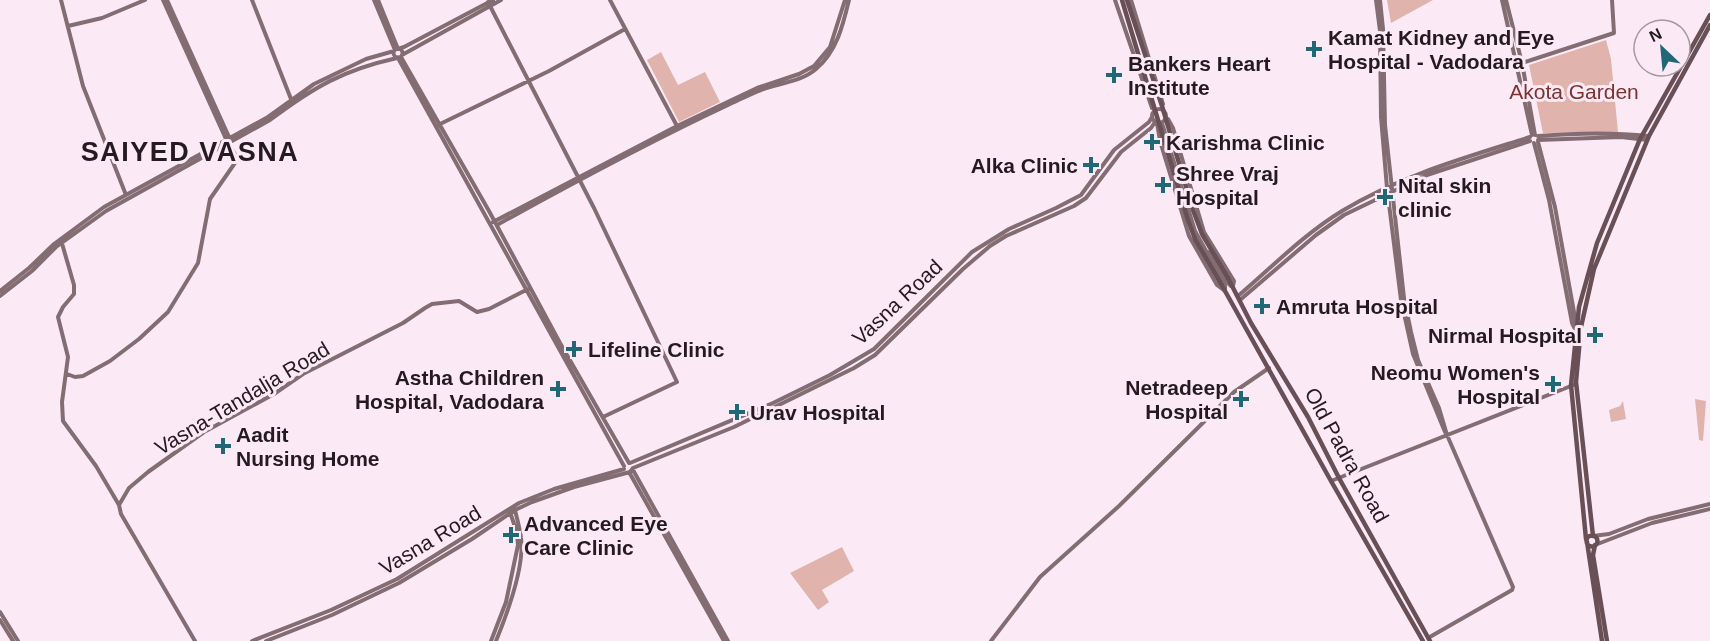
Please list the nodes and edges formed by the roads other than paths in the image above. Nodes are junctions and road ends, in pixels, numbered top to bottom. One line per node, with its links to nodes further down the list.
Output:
1 (61, 0): 18 (street)
2 (145, 0): 18 (street)
3 (163, 0): 33 (street)
4 (167, 0): 33 (street)
5 (252, 0): 24 (street)
6 (376, 0): 20 (street)
7 (501, 0): 15 (street)
8 (610, 0): 19 (street)
9 (847, 0): 29 (street); 34 (street)
10 (1115, 0): 26 (street)
11 (1127, 0): 25 (street); 40 (main road, Old Padra Road, bridge); 42 (main road, Old Padra Road, bridge)
12 (1378, 0): 35 (street)
13 (1504, 0): 22 (street); 32 (street)
14 (1612, 0): 22 (street)
15 (490, 3): 20 (street); 21 (street); 23 (street)
16 (1710, 15): 30 (main road)
17 (1710, 25): 31 (main road)
18 (68, 26): 37 (street)
19 (625, 29): 23 (street); 29 (street)
20 (396, 50): 21 (street); 21 (street); 24 (street)
21 (399, 57): 24 (street); 28 (street)
22 (1522, 63): 32 (street)
23 (528, 80): 28 (street); 34 (street)
24 (292, 101): 33 (street)
25 (1164, 111): 26 (street); 27 (street)
26 (1153, 114): 27 (street); 51 (street, Vasna Road)
27 (1161, 121): 40 (street); 42 (street); 42 (street); 52 (street, Vasna Road)
28 (437, 125): 38 (street)
29 (677, 126): 34 (street)
30 (1641, 137): 31 (street); 32 (street); 45 (main road)
31 (1648, 138): 45 (main road)
32 (1534, 139): 35 (street); 36 (street); 45 (street)
33 (229, 142): 37 (street); 47 (street)
34 (577, 179): 38 (street); 49 (street)
35 (1389, 187): 36 (street); 44 (street)
36 (1390, 193): 44 (street); 50 (street)
37 (127, 196): 39 (street)
38 (494, 224): 41 (street)
39 (62, 241): 43 (street); 47 (street)
40 (1233, 287): 44 (main road, Old Padra Road)
41 (528, 289): 49 (street); 52 (street); 56 (street, Vasna-Tandalja Road)
42 (1226, 292): 46 (main road, Old Padra Road)
43 (0, 294)
44 (1239, 298): 53 (main road, Old Padra Road)
45 (1578, 329): 48 (main road)
46 (1269, 368): 54 (main road, Old Padra Road); 73 (street)
47 (67, 374): 56 (street)
48 (1573, 385): 50 (street); 59 (main road); 60 (main road)
49 (603, 417): 51 (street)
50 (1447, 435): 53 (street); 64 (street)
51 (629, 463): 52 (street, Vasna Road)
52 (628, 470): 58 (street, Vasna Road); 72 (street)
53 (1339, 478): 54 (street); 64 (main road, Old Padra Road)
54 (1331, 481): 64 (main road, Old Padra Road)
55 (1710, 504): 59 (street)
56 (120, 506): 67 (street)
57 (1710, 509): 61 (street)
58 (512, 510): 68 (street, Vasna Road); 69 (street, Vasna Road); 70 (street); 71 (street)
59 (1593, 536): 60 (main road); 61 (main road)
60 (1587, 541): 61 (main road); 74 (main road)
61 (1595, 545): 75 (main road)
62 (0, 612): 66 (street)
63 (0, 620): 65 (street)
64 (1427, 640)
65 (13, 641)
66 (18, 641)
67 (195, 641)
68 (252, 641)
69 (266, 641)
70 (491, 641)
71 (496, 641)
72 (726, 641)
73 (989, 641)
74 (1602, 641)
75 (1607, 641)

